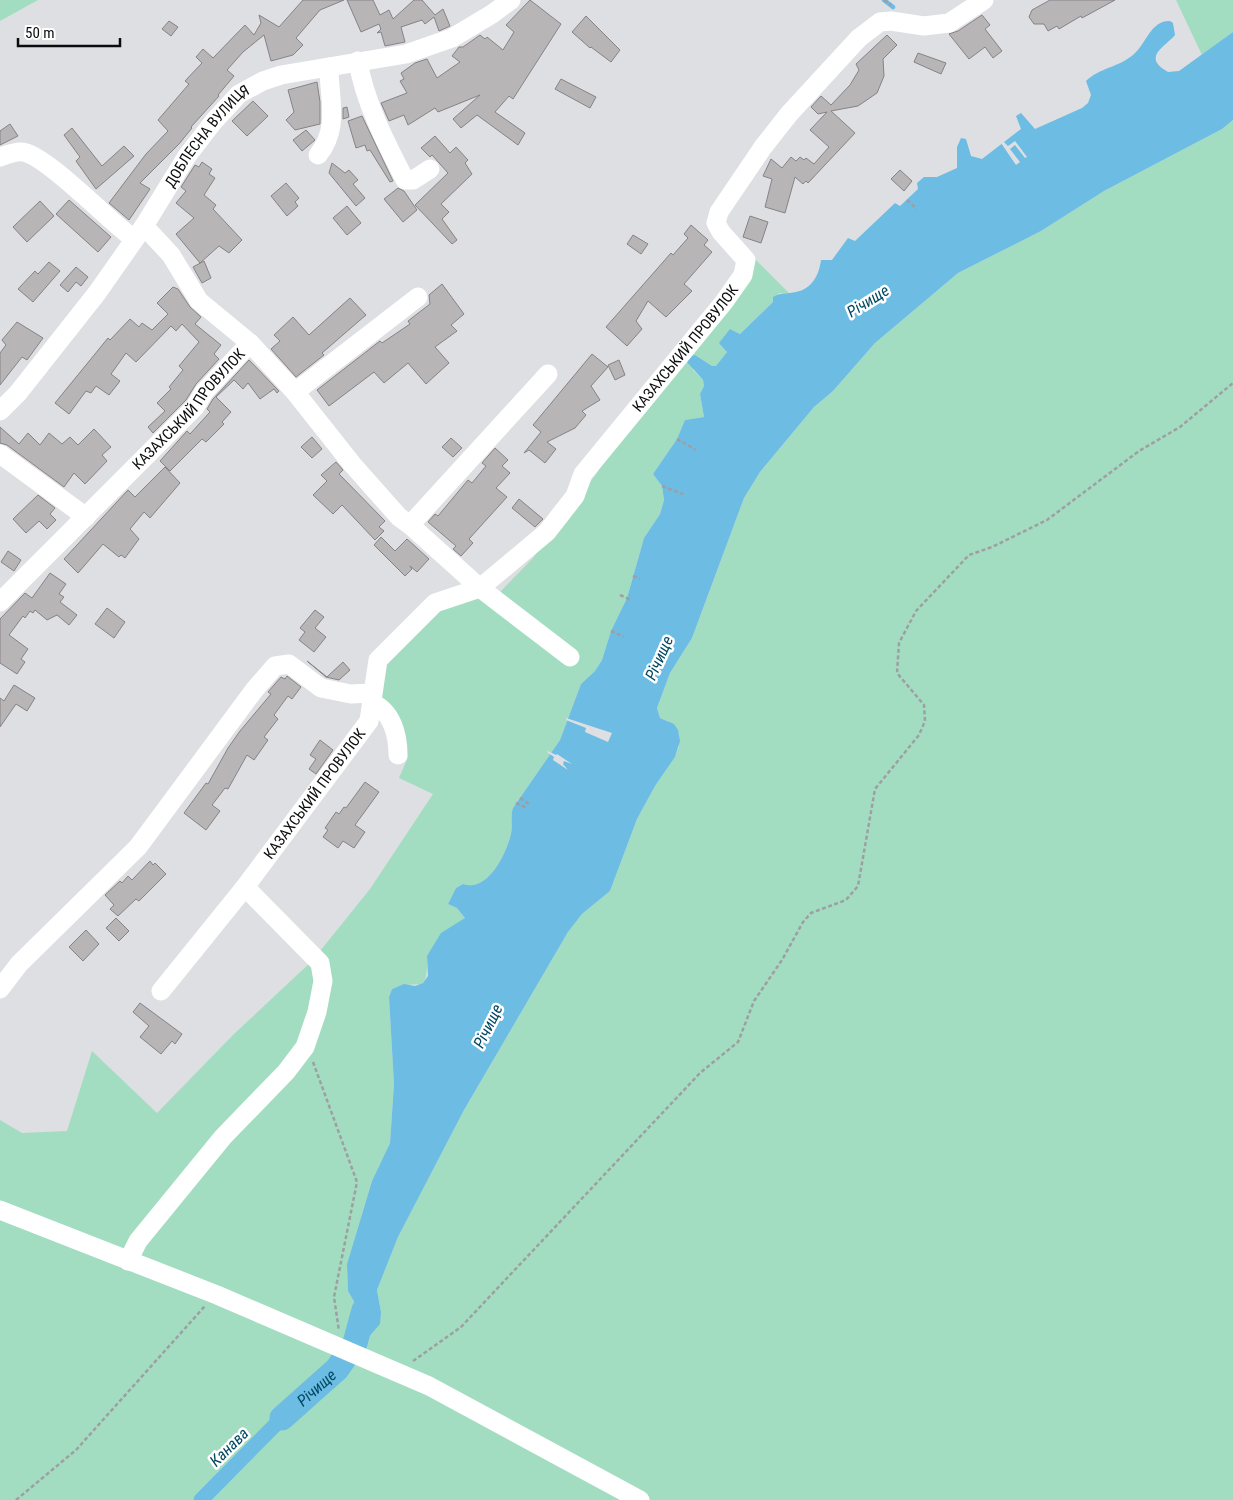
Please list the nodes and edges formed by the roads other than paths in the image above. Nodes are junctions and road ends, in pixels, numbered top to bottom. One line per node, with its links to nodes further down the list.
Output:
1 (511, 0): 3 (street, ДОБЛЕСНА ВУЛИЦЯ)
2 (984, 0): 17 (street, КАЗАХСЬКИЙ ПРОВУЛОК)
3 (358, 61): 4 (street, ДОБЛЕСНА ВУЛИЦЯ); 7 (street)
4 (329, 66): 5 (street); 8 (street, ДОБЛЕСНА ВУЛИЦЯ)
5 (318, 155)
6 (0, 157): 8 (street, КАЗАХСЬКИЙ ПРОВУЛОК)
7 (430, 168)
8 (139, 232): 10 (street, КАЗАХСЬКИЙ ПРОВУЛОК); 13 (street, ДОБЛЕСНА ВУЛИЦЯ)
9 (418, 297): 12 (street)
10 (250, 342): 12 (street, КАЗАХСЬКИЙ ПРОВУЛОК); 15 (street, КАЗАХСЬКИЙ ПРОВУЛОК)
11 (548, 374): 16 (street)
12 (295, 392): 16 (street, КАЗАХСЬКИЙ ПРОВУЛОК)
13 (0, 411)
14 (0, 454): 15 (street)
15 (86, 516): 18 (street, КАЗАХСЬКИЙ ПРОВУЛОК)
16 (410, 525): 17 (street, КАЗАХСЬКИЙ ПРОВУЛОК)
17 (480, 588): 19 (street); 20 (street, КАЗАХСЬКИЙ ПРОВУЛОК)
18 (0, 602)
19 (570, 657)
20 (372, 698): 21 (street); 22 (street, КАЗАХСЬКИЙ ПРОВУЛОК); 23 (street)
21 (398, 755)
22 (245, 887): 24 (street, КАЗАХСЬКИЙ ПРОВУЛОК); 26 (street)
23 (4, 984)
24 (161, 991)
25 (0, 1210): 26 (street)
26 (128, 1261): 27 (street)
27 (640, 1500)

